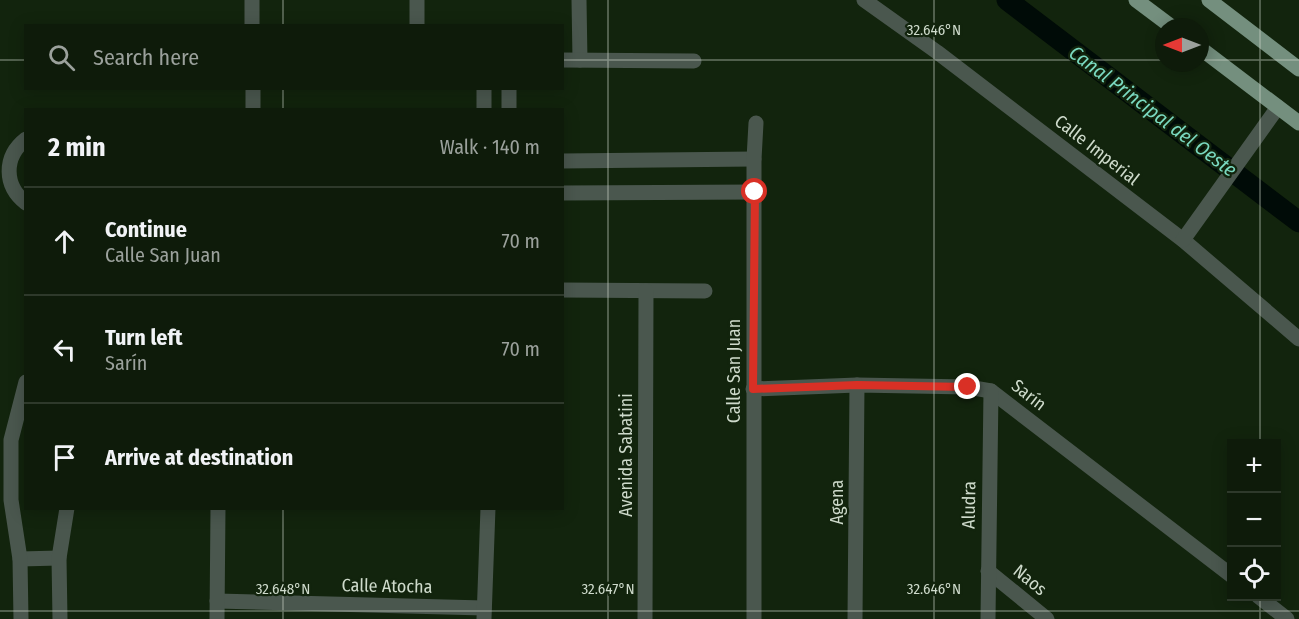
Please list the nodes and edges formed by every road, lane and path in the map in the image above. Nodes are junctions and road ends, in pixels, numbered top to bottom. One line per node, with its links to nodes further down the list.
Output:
1 (252, 0): 8 (street)
2 (417, 0): 9 (street)
3 (579, 0): 12 (street)
4 (864, 0): 32 (street, Calle Imperial)
5 (1136, 0): 7 (main road)
6 (1209, 0): 14 (main road)
7 (1160, 18)
8 (252, 24)
9 (417, 24)
10 (1209, 55): 18 (main road)
11 (564, 60): 12 (street)
12 (580, 60): 13 (street)
13 (694, 61)
14 (1299, 69)
15 (253, 90): 19 (street)
16 (484, 90): 20 (street)
17 (509, 90): 21 (street)
18 (1278, 107): 23 (main road); 32 (street)
19 (253, 108)
20 (484, 108)
21 (509, 108)
22 (756, 123): 26 (street, Calle San Juan)
23 (1299, 123)
24 (24, 140): 25 (street)
25 (6, 154): 28 (street)
26 (754, 159): 27 (street); 29 (street, Calle San Juan)
27 (564, 161)
28 (5, 186): 31 (street)
29 (755, 192): 30 (street); 39 (street, Calle San Juan)
30 (564, 193)
31 (24, 202)
32 (1183, 240): 36 (street, Calle Imperial)
33 (564, 290): 34 (street)
34 (646, 291): 35 (street); 54 (street, Avenida Sabatini)
35 (705, 291)
36 (1299, 339)
37 (857, 385): 39 (street, Sarín); 40 (street, Sarín); 56 (street, Agena)
38 (24, 389): 45 (street)
39 (753, 389): 55 (street, Calle San Juan)
40 (991, 391): 46 (street, Aludra); 47 (street, Sarín)
41 (67, 510): 44 (street)
42 (218, 510): 48 (street)
43 (488, 510): 50 (street)
44 (59, 558): 45 (street); 52 (street)
45 (20, 559): 51 (street)
46 (988, 571): 57 (street, Aludra); 58 (street, Naos)
47 (1227, 572)
48 (217, 601): 50 (street, Calle Atocha); 53 (street)
49 (1263, 601): 59 (street)
50 (484, 614)
51 (21, 619)
52 (60, 619)
53 (217, 619)
54 (645, 619)
55 (754, 619)
56 (855, 619)
57 (988, 619)
58 (1047, 619)
59 (1287, 619)

